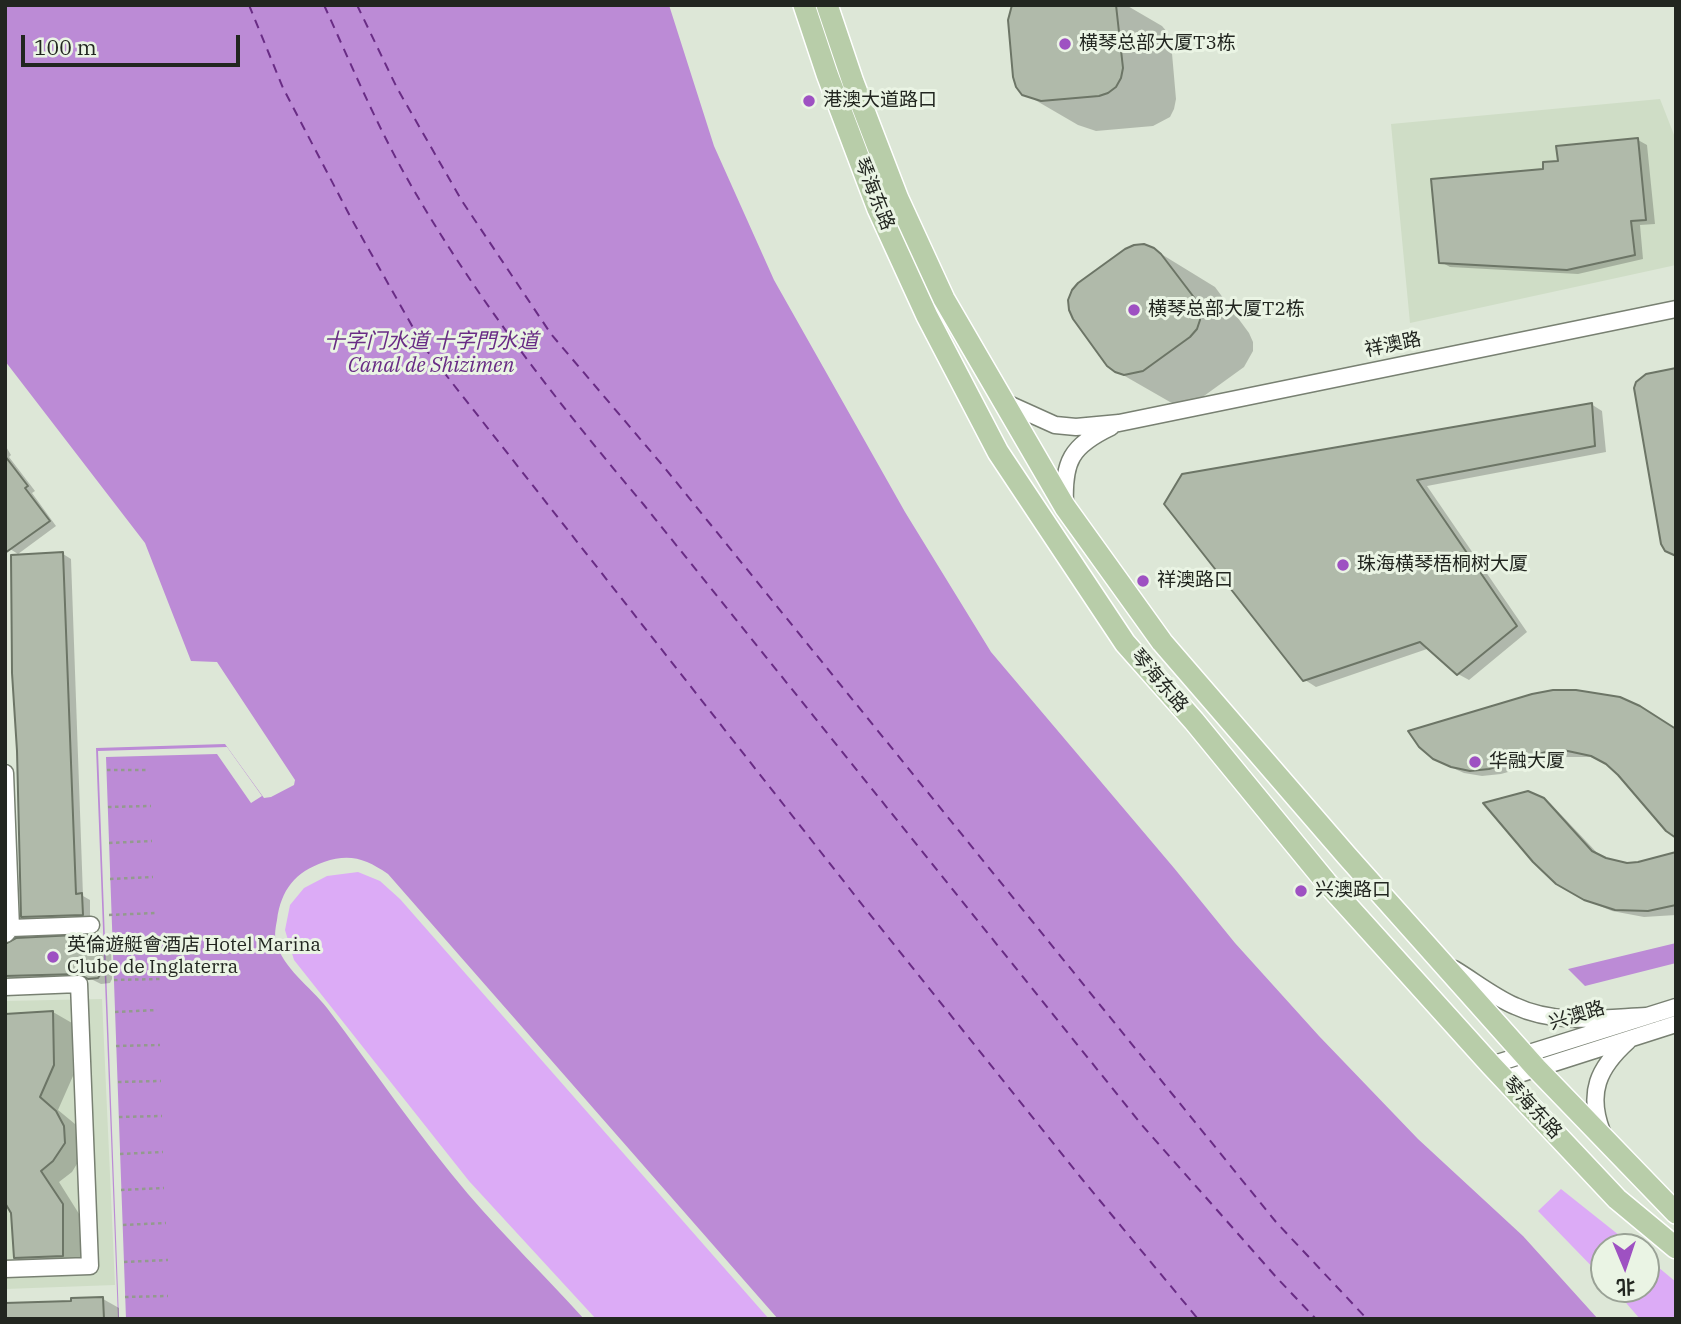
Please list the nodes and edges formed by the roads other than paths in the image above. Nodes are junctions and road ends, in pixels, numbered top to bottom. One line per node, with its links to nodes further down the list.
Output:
1 (804, 5): 19 (main road, 琴海东路)
2 (827, 5): 4 (main road, 琴海东路)
3 (841, 5): 4 (main road)
4 (837, 35): 6 (main road, 琴海东路)
5 (1676, 309): 7 (street, 祥澳路)
6 (1002, 401): 7 (street, 祥澳路); 8 (main road, 琴海东路)
7 (1119, 423): 8 (street, 祥澳路)
8 (1065, 507): 12 (main road, 琴海东路)
9 (5, 773): 11 (street)
10 (91, 925): 11 (street)
11 (8, 931)
12 (1442, 961): 15 (street); 18 (main road, 琴海东路)
13 (5, 987): 23 (street)
14 (1676, 1007): 15 (street, 兴澳路)
15 (1646, 1016): 18 (street, 兴澳路)
16 (1676, 1024): 17 (street, 兴澳路)
17 (1633, 1036): 18 (street, 兴澳路); 20 (street)
18 (1531, 1061): 19 (street, 兴澳路); 20 (main road, 琴海东路)
19 (1497, 1072): 22 (main road, 琴海东路)
20 (1605, 1141): 21 (main road, 琴海东路)
21 (1676, 1213)
22 (1676, 1248)
23 (5, 1269)

